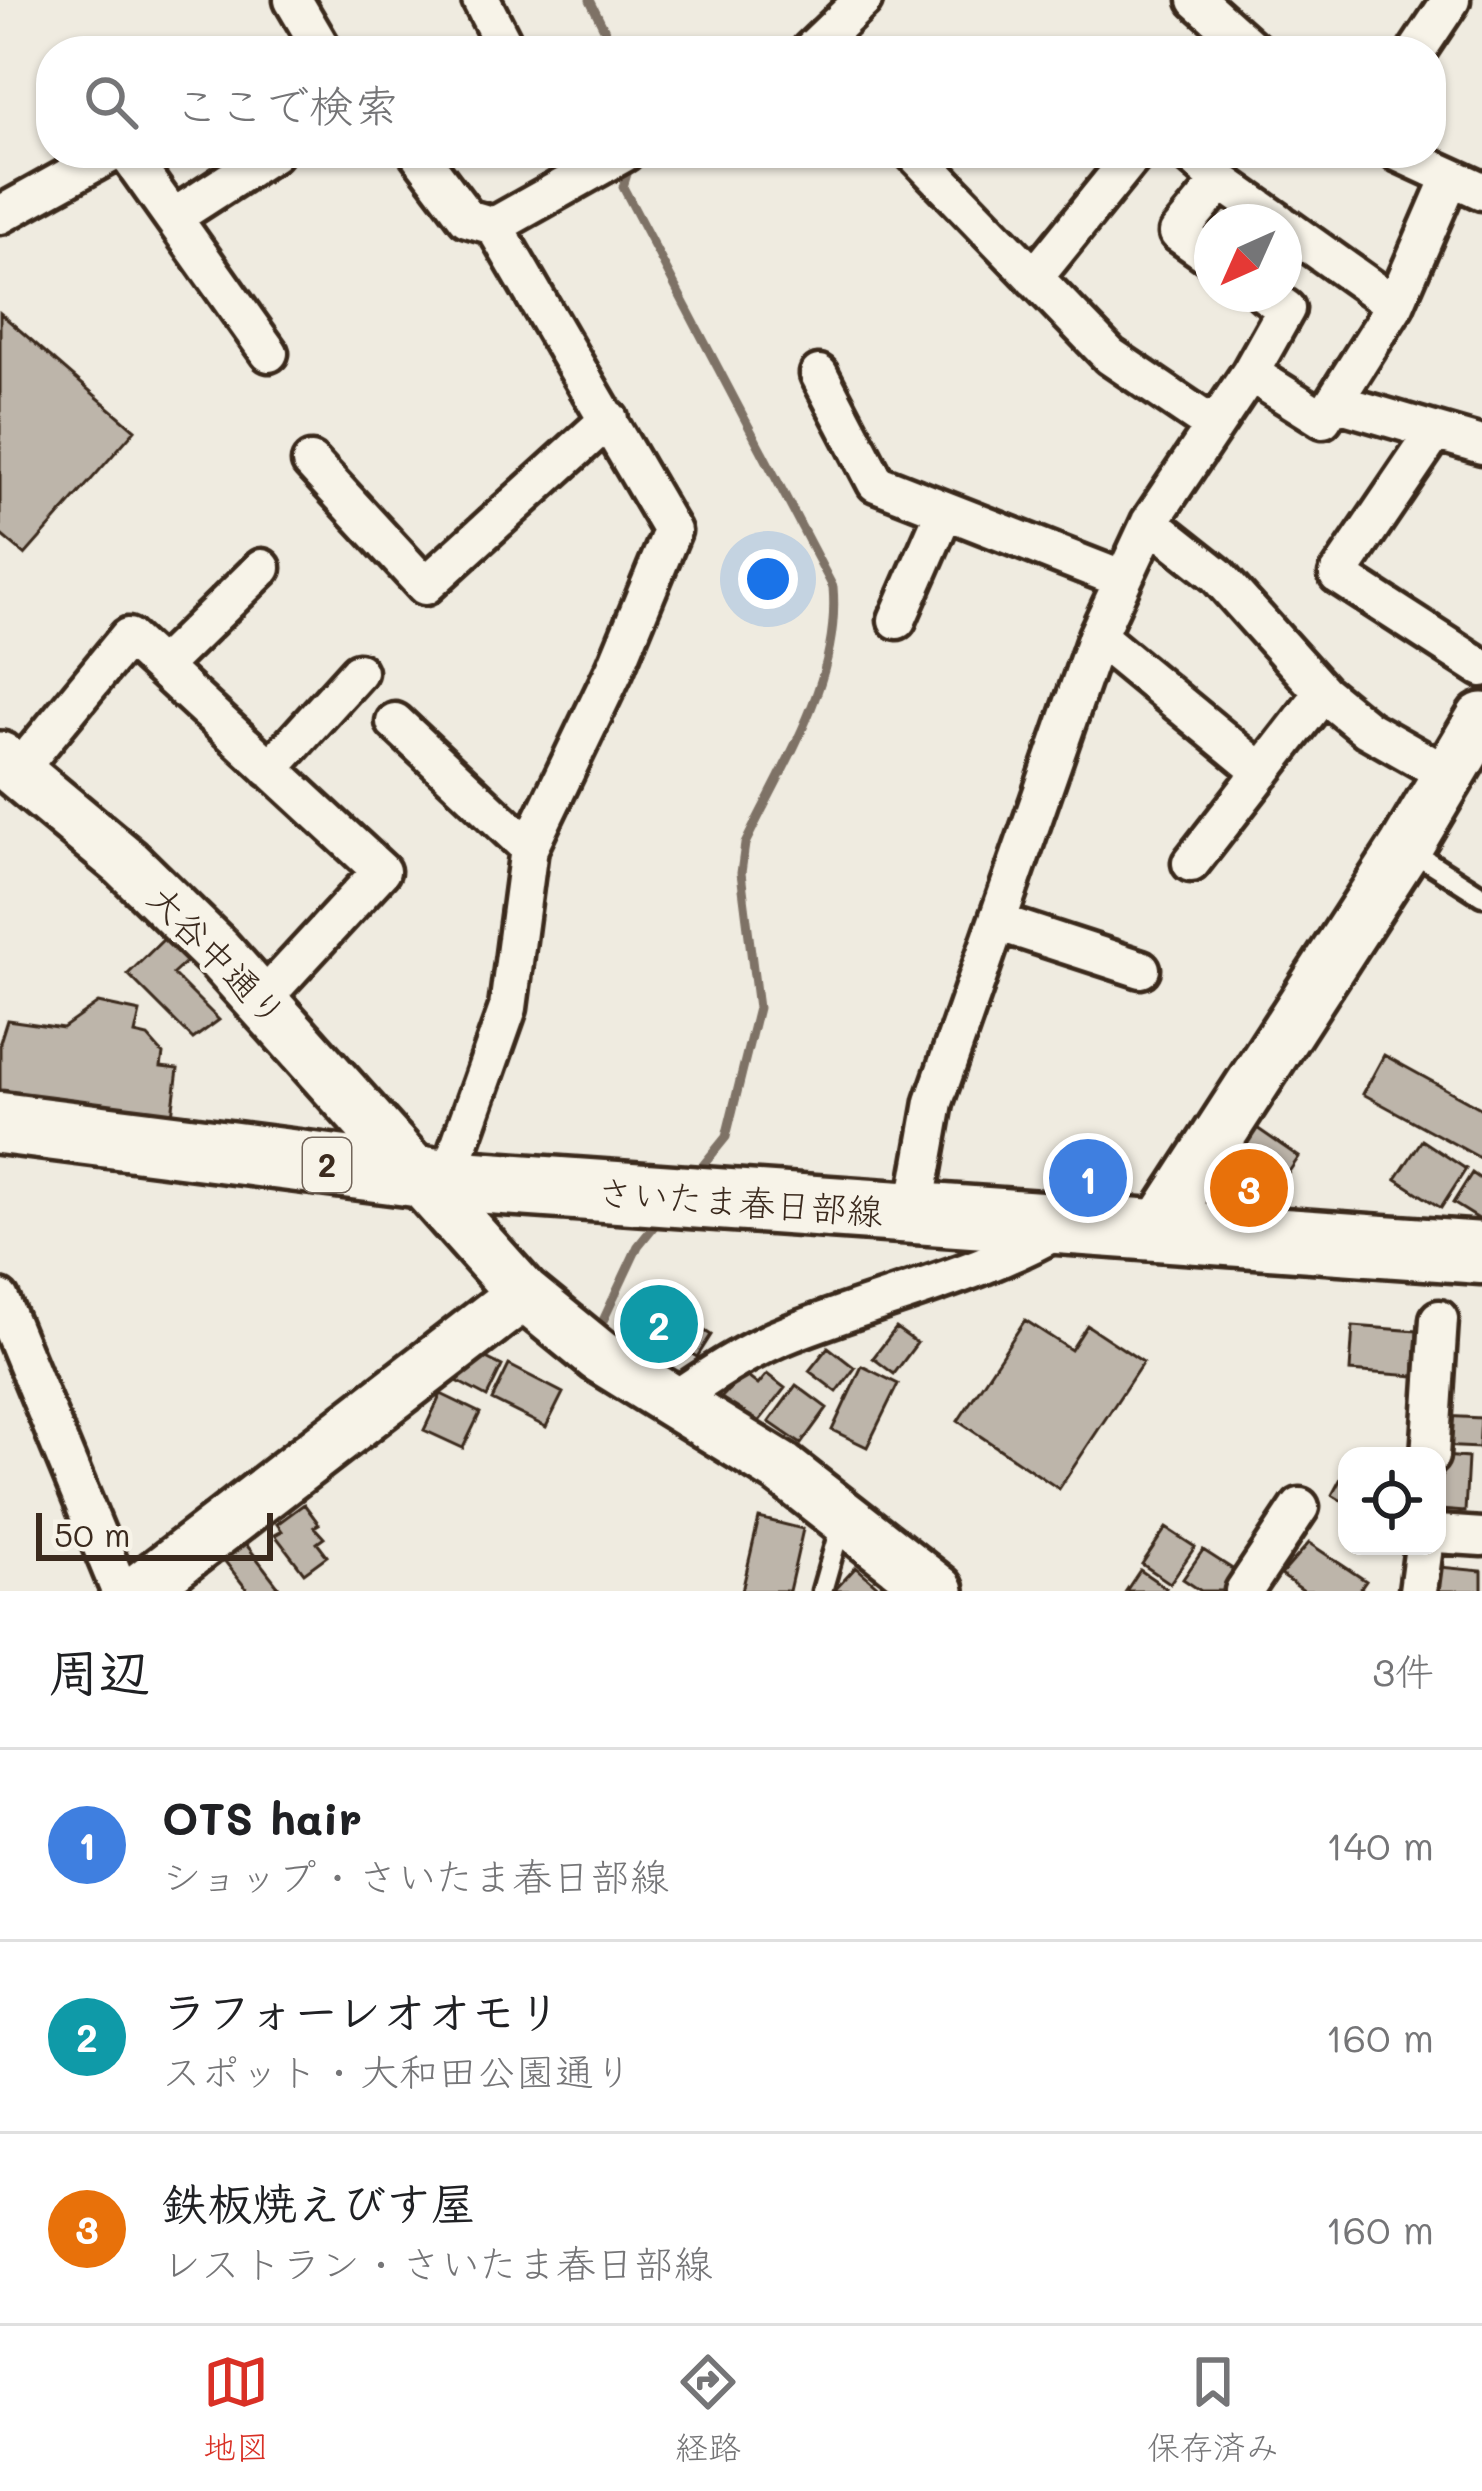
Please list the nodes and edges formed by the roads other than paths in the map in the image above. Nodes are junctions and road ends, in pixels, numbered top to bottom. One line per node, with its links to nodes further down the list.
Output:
1 (293, 0): 6 (street)
2 (481, 0): 7 (street)
3 (863, 0): 8 (street)
4 (1197, 0): 9 (street)
5 (1451, 0): 10 (street)
6 (314, 36)
7 (499, 36)
8 (828, 36)
9 (1215, 36)
10 (1427, 36)
11 (85, 168): 25 (street)
12 (138, 168): 26 (street)
13 (250, 168): 26 (street)
14 (429, 168): 27 (street)
15 (564, 168): 27 (street)
16 (928, 168): 30 (street)
17 (1123, 168): 30 (street)
18 (1206, 168): 20 (street)
19 (1430, 168): 21 (street)
20 (1221, 181): 22 (street); 23 (street)
21 (1466, 185): 31 (street)
22 (1202, 204)
23 (1253, 204)
24 (1194, 214): 29 (street)
25 (0, 215)
26 (174, 217): 33 (street)
27 (494, 226): 37 (street)
28 (1302, 239): 31 (street)
29 (1194, 244)
30 (1034, 278): 38 (street)
31 (1395, 305): 36 (street)
32 (1284, 312): 34 (street)
33 (269, 353)
34 (1250, 373): 36 (street); 38 (street)
35 (819, 374): 42 (street)
36 (1334, 402): 39 (street)
37 (609, 419): 41 (street); 59 (street)
38 (1212, 425): 43 (street)
39 (1435, 432): 40 (street); 49 (street)
40 (1482, 445)
41 (311, 462)
42 (945, 510): 45 (street); 46 (street)
43 (1150, 522): 45 (street); 51 (street)
44 (262, 568): 48 (street)
45 (1121, 579): 47 (street)
46 (897, 620)
47 (1097, 637): 56 (street); 62 (street)
48 (161, 668): 54 (street); 55 (street)
49 (1482, 668)
50 (358, 672): 55 (street)
51 (1323, 693): 56 (street); 57 (street)
52 (1482, 719): 57 (street)
53 (395, 722): 59 (street)
54 (9, 764): 64 (street, 大谷中通り)
55 (270, 769): 64 (street)
56 (1262, 772): 60 (street)
57 (1458, 777): 58 (street)
58 (1406, 847): 61 (lane); 69 (street)
59 (529, 848): 66 (street)
60 (1191, 863)
61 (1482, 896)
62 (997, 922): 63 (street); 67 (street)
63 (1141, 970)
64 (262, 1000): 66 (street, 大谷中通り)
65 (0, 1123): 66 (main road, さいたま春日部線 / 2)
66 (430, 1178): 67 (main road, さいたま春日部線 / 2); 71 (street, 大谷中通り)
67 (914, 1215): 68 (main road, さいたま春日部線 / 2)
68 (1069, 1225): 69 (main road, さいたま春日部線 / 2); 74 (street)
69 (1157, 1231): 70 (main road, さいたま春日部線 / 2)
70 (1482, 1253)
71 (523, 1294): 74 (street, 大谷中通り); 82 (street)
72 (0, 1299): 81 (street)
73 (1439, 1319): 75 (street)
74 (670, 1402): 77 (street, 大谷中通り)
75 (1431, 1447)
76 (1300, 1508): 85 (street)
77 (845, 1514): 83 (lane); 84 (street, 大谷中通り)
78 (1446, 1535): 79 (street)
79 (1482, 1537)
80 (1423, 1555): 86 (street)
81 (120, 1591)
82 (138, 1591)
83 (822, 1591)
84 (938, 1591)
85 (1244, 1591)
86 (1418, 1591)

